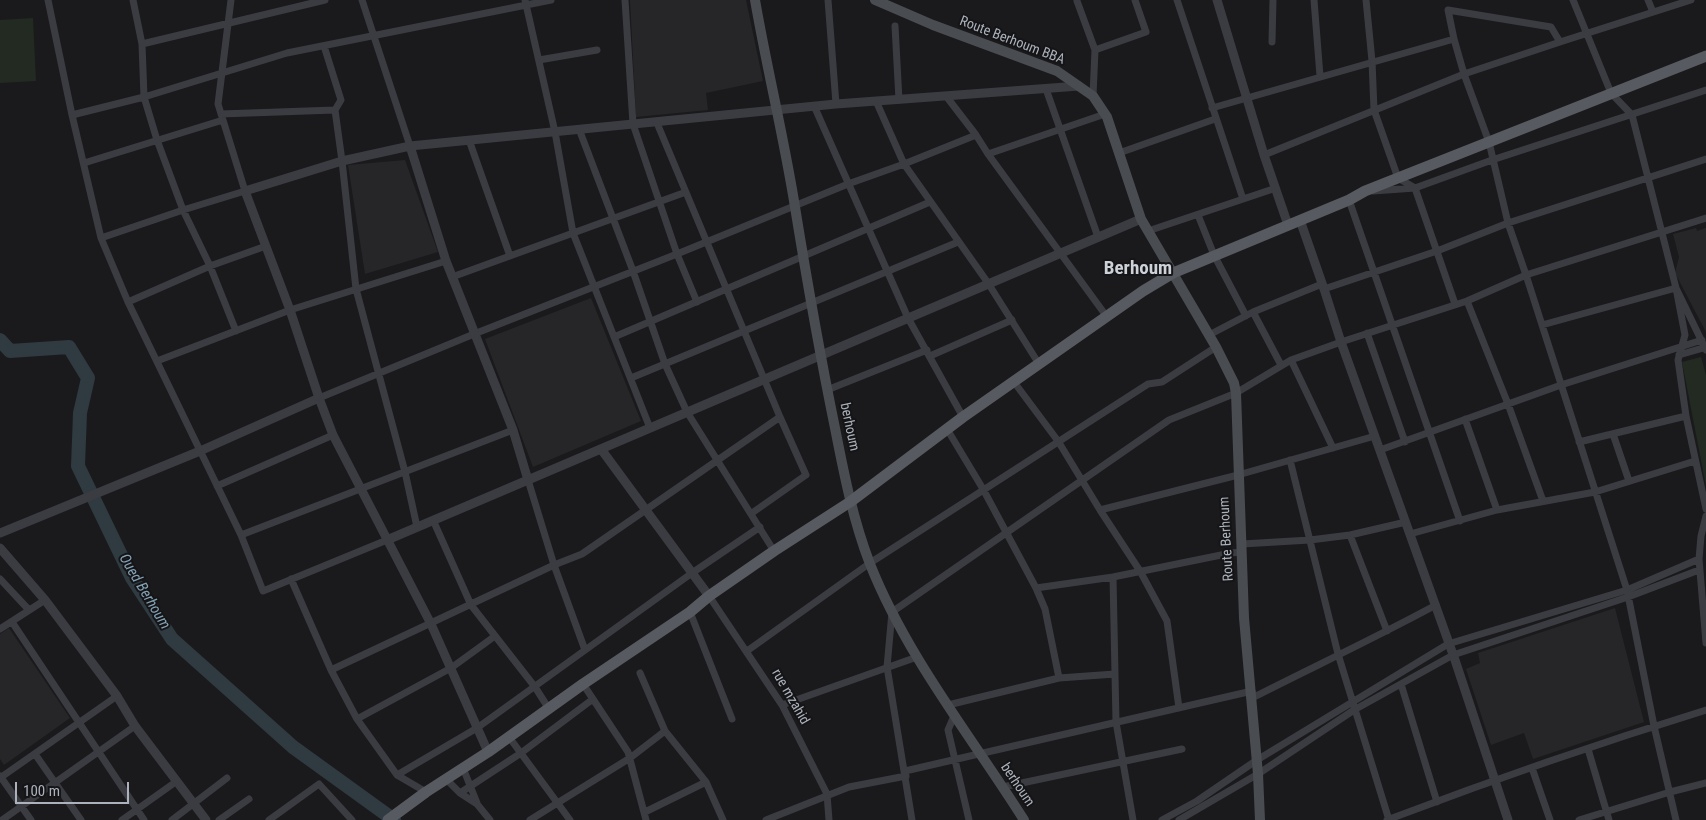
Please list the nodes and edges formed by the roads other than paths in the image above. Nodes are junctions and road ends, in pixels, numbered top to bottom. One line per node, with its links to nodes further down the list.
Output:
1 (48, 0): 57 (street)
2 (133, 0): 30 (street)
3 (231, 0): 23 (street)
4 (325, 0): 23 (street)
5 (362, 0): 26 (street)
6 (551, 0): 21 (street)
7 (625, 0): 62 (street)
8 (756, 0): 55 (main road, berhoum)
9 (828, 0): 50 (street)
10 (875, 0): 40 (main road, Route Berhoum BBA)
11 (1135, 0): 33 (street)
12 (1177, 0): 52 (street)
13 (1217, 0): 47 (street)
14 (1273, 0): 28 (street)
15 (1314, 0): 39 (street)
16 (1366, 0): 36 (street)
17 (1573, 0): 25 (street)
18 (1648, 0): 22 (street)
19 (1691, 0): 22 (street)
20 (1077, 1): 33 (street)
21 (526, 3): 26 (street); 35 (street)
22 (1653, 12): 25 (street)
23 (228, 24): 30 (street); 37 (street)
24 (895, 26): 48 (street)
25 (1587, 33): 29 (street); 43 (street)
26 (375, 36): 31 (street); 70 (street)
27 (1454, 39): 29 (street); 36 (street); 38 (street)
28 (1272, 42)
29 (1560, 42): 38 (street)
30 (142, 44): 44 (street)
31 (324, 46): 37 (street); 53 (street)
32 (597, 50): 35 (street)
33 (1095, 50): 46 (street)
34 (1706, 56): 43 (main road)
35 (539, 60): 65 (street)
36 (1372, 61): 39 (street); 54 (street)
37 (222, 73): 44 (street); 59 (street)
38 (1464, 74): 54 (street); 69 (street)
39 (1320, 76): 47 (street)
40 (1079, 86): 41 (street); 46 (main road, Route Berhoum BBA)
41 (1046, 89): 45 (street); 64 (street)
42 (1706, 90): 58 (street)
43 (1611, 93): 58 (street); 69 (main road)
44 (144, 96): 57 (street); 67 (street)
45 (946, 96): 48 (street); 66 (street)
46 (1093, 96): 56 (main road, Route Berhoum BBA)
47 (1246, 97): 52 (street); 73 (street)
48 (899, 100): 49 (street)
49 (876, 101): 50 (street); 78 (street)
50 (836, 104): 51 (street)
51 (815, 108): 55 (street); 81 (street)
52 (1212, 108): 60 (street)
53 (334, 110): 59 (street); 76 (street)
54 (1374, 110): 73 (street); 79 (street)
55 (777, 111): 61 (street); 91 (main road, berhoum)
56 (1105, 114): 64 (street); 71 (main road, Route Berhoum BBA)
57 (72, 115): 77 (street)
58 (1632, 115): 75 (street); 80 (street)
59 (222, 117): 67 (street); 84 (street)
60 (1215, 119): 71 (street); 87 (street)
61 (657, 123): 62 (street); 86 (street)
62 (633, 124): 63 (street); 89 (street)
63 (579, 129): 65 (street); 95 (street)
64 (1060, 129): 72 (street); 104 (street)
65 (555, 132): 68 (street); 103 (street)
66 (976, 135): 72 (street); 78 (street)
67 (157, 140): 77 (street); 92 (street)
68 (469, 140): 70 (street); 113 (street)
69 (1489, 142): 75 (street); 79 (main road)
70 (410, 146): 76 (street); 115 (street)
71 (1119, 153): 96 (main road, Route Berhoum BBA)
72 (988, 154): 111 (street)
73 (1264, 155): 82 (street)
74 (1706, 159): 80 (street)
75 (1492, 160): 83 (street); 98 (street)
76 (342, 161): 84 (street); 127 (street)
77 (84, 163): 105 (street)
78 (904, 164): 81 (street); 90 (street)
79 (1398, 178): 83 (street); 85 (main road)
80 (1648, 178): 98 (street); 102 (street)
81 (848, 184): 91 (street); 100 (street)
82 (1276, 188): 87 (street); 99 (street)
83 (1415, 188): 85 (street); 109 (street)
84 (245, 191): 92 (street); 108 (street)
85 (1365, 191): 88 (main road)
86 (686, 192): 89 (street); 106 (street)
87 (1243, 199): 93 (street)
88 (1349, 200): 97 (main road); 119 (street)
89 (660, 202): 95 (street); 110 (street)
90 (930, 202): 100 (street); 107 (street)
91 (795, 206): 106 (street); 114 (main road, berhoum)
92 (183, 210): 105 (street); 116 (street)
93 (1198, 215): 101 (street); 112 (street)
94 (1706, 218): 102 (street)
95 (612, 219): 103 (street); 117 (street)
96 (1141, 219): 101 (main road, Route Berhoum BBA); 104 (street)
97 (1300, 220): 99 (main road); 124 (street)
98 (1508, 223): 109 (street); 121 (street)
99 (1288, 224): 112 (main road)
100 (868, 229): 114 (street); 118 (street)
101 (1148, 231): 120 (main road, Route Berhoum BBA)
102 (1662, 232): 121 (street); 126 (street)
103 (573, 233): 113 (street); 125 (street)
104 (1098, 237): 111 (street)
105 (101, 238): 130 (street)
106 (707, 242): 110 (street); 128 (street)
107 (958, 242): 118 (street); 123 (street)
108 (266, 246): 116 (street); 134 (street)
109 (1437, 251): 119 (street); 133 (street)
110 (677, 254): 117 (street); 131 (street)
111 (1060, 254): 123 (street); 136 (street)
112 (1214, 255): 120 (main road); 135 (street)
113 (510, 256): 122 (street)
114 (802, 257): 128 (street); 132 (main road, berhoum)
115 (446, 261): 122 (street); 127 (street)
116 (210, 266): 130 (street); 142 (street)
117 (632, 271): 125 (street); 139 (street)
118 (888, 271): 132 (street); 137 (street)
119 (1373, 272): 124 (street); 140 (street)
120 (1173, 273): 136 (main road); 146 (main road, Route Berhoum)
121 (1526, 275): 129 (street); 141 (street)
122 (452, 277): 145 (street)
123 (988, 283): 137 (street); 138 (street)
124 (1323, 286): 135 (street); 148 (street)
125 (594, 287): 145 (street); 147 (street)
126 (1676, 288): 141 (street); 149 (street); 151 (street)
127 (356, 289): 134 (street); 159 (street)
128 (726, 289): 131 (street); 143 (street)
129 (1467, 301): 133 (street); 167 (street)
130 (128, 302): 155 (street)
131 (696, 302): 139 (street)
132 (810, 303): 143 (street); 153 (main road, berhoum)
133 (1456, 304): 140 (street)
134 (290, 310): 142 (street); 166 (street)
135 (1249, 314): 146 (street); 158 (street)
136 (1107, 317): 157 (main road)
137 (908, 318): 152 (street); 153 (street)
138 (1012, 320): 152 (street); 157 (street)
139 (650, 322): 147 (street); 156 (street)
140 (1393, 325): 144 (street); 177 (street)
141 (1542, 325): 163 (street)
142 (236, 331): 155 (street)
143 (744, 331): 156 (street); 161 (street)
144 (1367, 333): 148 (street); 181 (street)
145 (474, 334): 159 (street); 175 (street)
146 (1209, 335): 150 (main road, Route Berhoum)
147 (614, 337): 160 (street)
148 (1341, 342): 154 (street); 179 (street)
149 (1705, 346): 151 (street)
150 (1216, 347): 165 (main road, Route Berhoum); 180 (street)
151 (1680, 352): 163 (street); 169 (street)
152 (928, 353): 164 (street); 171 (street)
153 (820, 355): 161 (street); 164 (main road, berhoum)
154 (1291, 360): 158 (street); 183 (street)
155 (157, 361): 186 (street)
156 (665, 364): 160 (street); 168 (street)
157 (1039, 364): 162 (main road)
158 (1281, 365): 165 (street)
159 (379, 373): 166 (street); 190 (street)
160 (631, 378): 173 (street)
161 (764, 379): 168 (street); 170 (street)
162 (1014, 382): 171 (main road); 180 (street)
163 (1562, 385): 167 (street); 182 (street)
164 (827, 390): 200 (main road, berhoum)
165 (1236, 392): 191 (main road, Route Berhoum); 193 (street)
166 (319, 398): 176 (street); 186 (street)
167 (1508, 404): 172 (street); 199 (street)
168 (687, 412): 173 (street); 187 (street)
169 (1686, 416): 178 (street); 189 (street)
170 (780, 417): 187 (street); 205 (street)
171 (963, 417): 174 (main road)
172 (1465, 419): 177 (street); 204 (street)
173 (650, 428): 184 (street)
174 (947, 429): 197 (street); 200 (main road)
175 (513, 430): 190 (street); 192 (street)
176 (333, 434): 195 (street); 196 (street)
177 (1429, 434): 181 (street); 208 (street)
178 (1614, 434): 182 (street); 194 (street)
179 (1375, 436): 183 (street); 185 (street)
180 (1058, 441): 193 (street); 197 (street)
181 (1405, 442): 185 (street)
182 (1579, 442): 198 (street)
183 (1333, 448): 188 (street)
184 (601, 449): 192 (street); 202 (street)
185 (1380, 450): 209 (street)
186 (200, 451): 195 (street); 213 (street)
187 (717, 460): 202 (street); 205 (street)
188 (1290, 460): 191 (street); 219 (street)
189 (1695, 461): 194 (street); 201 (street)
190 (405, 472): 196 (street); 210 (street)
191 (1238, 475): 203 (street); 221 (main road, Route Berhoum)
192 (528, 480): 207 (street); 225 (street)
193 (1082, 480): 203 (street); 212 (street)
194 (1629, 482): 198 (street)
195 (217, 486): 215 (street)
196 (362, 489): 215 (street); 218 (street)
197 (983, 489): 212 (street); 224 (street)
198 (1595, 492): 199 (street); 233 (street)
199 (1543, 501): 204 (street)
200 (850, 502): 222 (main road); 224 (main road, berhoum)
201 (1706, 509)
202 (645, 510): 225 (street); 228 (street)
203 (1100, 510): 227 (street)
204 (1497, 510): 208 (street)
205 (752, 514): 211 (street)
206 (1706, 516): 217 (street)
207 (433, 520): 210 (street); 236 (street)
208 (1460, 520): 214 (street)
209 (1406, 522): 214 (street); 216 (street)
210 (417, 527): 218 (street)
211 (760, 527): 222 (street); 228 (street)
212 (1006, 532): 232 (street); 240 (street)
213 (0, 533)
214 (1410, 534): 237 (street)
215 (241, 535): 231 (street)
216 (1350, 535): 219 (street); 244 (street)
217 (1703, 536): 223 (street)
218 (387, 540): 231 (street); 242 (street)
219 (1310, 540): 221 (street); 250 (street)
220 (0, 548): 235 (street)
221 (1242, 548): 227 (street); 262 (main road, Route Berhoum)
222 (774, 551): 234 (main road)
223 (1698, 560): 226 (street); 233 (street)
224 (870, 563): 240 (main road, berhoum); 249 (street)
225 (554, 565): 236 (street); 248 (street)
226 (1699, 570): 233 (street); 246 (street)
227 (1140, 571): 229 (street); 268 (street)
228 (692, 573): 234 (street); 248 (street)
229 (1113, 576): 232 (street); 257 (street)
230 (0, 579): 238 (street)
231 (291, 579): 255 (street)
232 (1036, 588): 258 (street)
233 (1627, 594): 247 (street); 251 (street); 278 (street)
234 (709, 596): 239 (main road); 249 (street, rue mzahid)
235 (45, 600): 238 (street); 263 (street)
236 (471, 605): 242 (street); 245 (street)
237 (1436, 605): 244 (street); 247 (street)
238 (29, 610): 241 (street)
239 (690, 612): 259 (main road); 274 (street)
240 (892, 612): 252 (main road, berhoum); 253 (street)
241 (12, 622): 243 (street); 275 (street)
242 (431, 624): 254 (street); 255 (street)
243 (0, 629)
244 (1387, 632): 250 (street)
245 (495, 636): 254 (street); 261 (street)
246 (1706, 643)
247 (1448, 644): 251 (street); 265 (street)
248 (585, 650): 261 (street)
249 (747, 651): 266 (street, rue mzahid)
250 (1338, 654): 262 (street); 265 (street)
251 (1453, 655): 260 (street); 301 (street)
252 (918, 657): 253 (street); 267 (main road, berhoum)
253 (887, 667): 266 (street); 295 (street)
254 (451, 668): 273 (street); 279 (street)
255 (331, 670): 273 (street)
256 (640, 673): 280 (street)
257 (1115, 674): 258 (street); 276 (street)
258 (1059, 678): 267 (street)
259 (583, 684): 264 (street); 269 (main road)
260 (1402, 684): 270 (street); 313 (street)
261 (535, 687): 269 (street); 279 (street)
262 (1252, 694): 268 (street); 291 (main road, Route Berhoum)
263 (116, 696): 275 (street); 277 (street)
264 (593, 699): 286 (street); 289 (street)
265 (1352, 701): 270 (street); 291 (street)
266 (782, 705): 311 (street, rue mzahid)
267 (948, 705): 272 (main road, berhoum)
268 (1179, 708): 276 (street)
269 (549, 709): 281 (main road)
270 (1354, 710): 296 (street); 345 (street)
271 (1706, 710): 278 (street)
272 (954, 716): 288 (main road, berhoum); 290 (street)
273 (358, 719): 297 (street)
274 (732, 719)
275 (79, 722): 284 (street); 287 (street)
276 (1116, 722): 288 (street); 292 (street)
277 (135, 726): 284 (street); 302 (street)
278 (1654, 726): 283 (street); 309 (street)
279 (477, 728): 285 (street); 297 (street)
280 (665, 732): 289 (street); 304 (street)
281 (509, 737): 285 (main road); 286 (street)
282 (1182, 749): 292 (street)
283 (1588, 749): 294 (street); 319 (street)
284 (99, 752): 303 (street); 318 (street)
285 (488, 752): 293 (main road)
286 (521, 753): 306 (street); 314 (street)
287 (35, 754): 298 (street); 303 (street)
288 (979, 754): 290 (street); 307 (main road, berhoum)
289 (630, 758): 314 (street); 320 (street)
290 (955, 759): 295 (street); 339 (street)
291 (1257, 760): 296 (main road, Route Berhoum); 342 (street)
292 (1123, 762): 307 (street); 341 (street)
293 (463, 768): 300 (main road); 306 (street)
294 (1532, 768): 301 (street); 347 (street)
295 (905, 774): 311 (street); 338 (street)
296 (1258, 774): 343 (street); 344 (main road, Route Berhoum)
297 (397, 775): 308 (street)
298 (0, 777): 317 (street)
299 (227, 778): 315 (street)
300 (447, 780): 308 (main road); 310 (street)
301 (1495, 780): 313 (street); 346 (street)
302 (177, 781): 315 (street); 318 (street)
303 (55, 782): 317 (street); 323 (street)
304 (706, 782): 320 (street); 335 (street)
305 (1706, 783): 309 (street)
306 (471, 786): 310 (street); 316 (street)
307 (1003, 787): 340 (main road, berhoum)
308 (426, 792): 331 (main road)
309 (1670, 792): 319 (street); 350 (street)
310 (460, 793): 316 (street)
311 (827, 794): 336 (street); 337 (street, rue mzahid)
312 (249, 799): 328 (street)
313 (1437, 802): 345 (street)
314 (558, 803): 333 (street); 334 (street)
315 (194, 804): 326 (street); 327 (street)
316 (477, 804): 332 (street)
317 (21, 806): 321 (street); 322 (street)
318 (137, 810): 324 (street); 325 (street)
319 (1606, 812): 348 (street); 349 (street)
320 (645, 818)
321 (2, 820)
322 (31, 820)
323 (82, 820)
324 (122, 820)
325 (144, 820)
326 (172, 820)
327 (206, 820)
328 (219, 820)
329 (269, 820): 330 (street)
330 (352, 820)
331 (388, 820)
332 (490, 820)
333 (530, 820)
334 (570, 820)
335 (723, 820)
336 (766, 820)
337 (829, 820)
338 (912, 820)
339 (969, 820)
340 (1024, 820)
341 (1133, 820)
342 (1162, 820)
343 (1179, 820)
344 (1260, 820)
345 (1388, 820)
346 (1508, 820)
347 (1550, 820)
348 (1579, 820)
349 (1609, 820)
350 (1676, 820)

